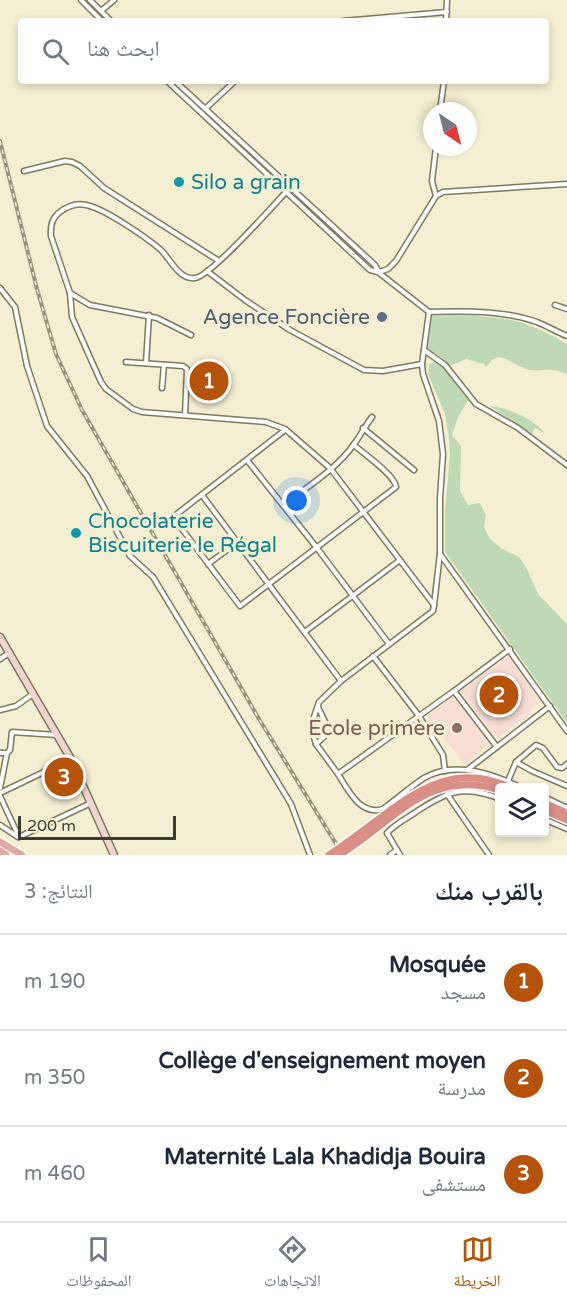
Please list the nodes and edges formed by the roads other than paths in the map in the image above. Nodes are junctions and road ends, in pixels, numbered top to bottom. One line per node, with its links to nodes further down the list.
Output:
1 (81, 0): 7 (street)
2 (90, 0): 5 (street)
3 (114, 0): 5 (street)
4 (447, 0): 6 (street)
5 (101, 11): 8 (street)
6 (447, 12): 9 (street); 10 (street)
7 (99, 18)
8 (108, 18)
9 (378, 18)
10 (446, 18)
11 (169, 84): 20 (street)
12 (178, 84): 16 (street)
13 (232, 84): 16 (street)
14 (444, 84): 15 (street)
15 (441, 102)
16 (206, 109): 24 (street)
17 (435, 156): 21 (street)
18 (24, 171): 22 (street)
19 (567, 184): 21 (street)
20 (285, 193): 22 (street); 24 (street)
21 (436, 196): 24 (street)
22 (219, 261): 23 (street)
23 (207, 271): 26 (street); 36 (street)
24 (378, 272): 29 (street)
25 (0, 288): 114 (street)
26 (70, 293): 30 (street); 39 (street)
27 (555, 305): 28 (street)
28 (567, 309)
29 (429, 312): 32 (street); 33 (street)
30 (148, 315): 31 (street); 35 (street)
31 (191, 334)
32 (567, 336)
33 (424, 350): 36 (street); 45 (street)
34 (126, 362): 35 (street)
35 (146, 363): 37 (street)
36 (422, 364): 53 (street)
37 (164, 365): 38 (street); 39 (street)
38 (162, 388)
39 (185, 415): 42 (street)
40 (372, 417): 41 (street)
41 (363, 428): 43 (street); 47 (street)
42 (285, 429): 44 (street); 46 (street)
43 (354, 445): 46 (street); 50 (street)
44 (248, 460): 48 (street); 49 (street)
45 (567, 465)
46 (330, 468): 49 (street); 50 (street)
47 (414, 470)
48 (202, 495): 51 (street); 55 (street)
49 (283, 506): 52 (street)
50 (364, 511): 52 (street); 54 (street)
51 (238, 542): 55 (street); 56 (street)
52 (317, 548): 56 (street); 57 (street)
53 (440, 553): 58 (street); 62 (street)
54 (400, 560): 57 (street); 58 (street)
55 (208, 564): 56 (street)
56 (269, 584): 59 (street)
57 (353, 596): 59 (street); 61 (street)
58 (434, 605): 61 (street)
59 (306, 631): 66 (street)
60 (0, 637): 63 (main road)
61 (389, 644): 64 (street)
62 (510, 649): 67 (street); 70 (street)
63 (9, 653): 65 (street); 68 (main road)
64 (374, 656): 66 (street); 72 (street)
65 (0, 659)
66 (341, 681): 69 (street)
67 (454, 691): 72 (street); 76 (street)
68 (33, 694): 71 (street); 74 (main road)
69 (317, 706): 75 (street); 75 (street)
70 (550, 706): 73 (street); 76 (street)
71 (0, 710)
72 (419, 716): 83 (street); 84 (street)
73 (567, 731)
74 (58, 735): 78 (street); 79 (main road)
75 (316, 744): 84 (street)
76 (497, 747): 82 (street)
77 (0, 753): 78 (street)
78 (7, 753): 89 (street)
79 (71, 759): 92 (street); 95 (main road)
80 (516, 762): 81 (street); 87 (street); 88 (street)
81 (567, 764)
82 (468, 770): 83 (street); 86 (street)
83 (445, 771): 98 (street)
84 (338, 774): 98 (street)
85 (505, 783): 101 (highway)
86 (507, 783)
87 (509, 783)
88 (567, 786)
89 (0, 788)
90 (495, 789): 107 (highway)
91 (447, 794): 93 (street); 110 (street); 118 (street)
92 (0, 795): 106 (street)
93 (495, 797)
94 (549, 800): 97 (street)
95 (92, 803): 106 (street); 113 (main road)
96 (549, 805): 100 (highway)
97 (567, 808)
98 (376, 811): 101 (street)
99 (549, 812): 102 (highway)
100 (567, 813)
101 (379, 819): 107 (highway)
102 (567, 820)
103 (549, 821): 105 (street)
104 (0, 825): 106 (street)
105 (567, 829)
106 (19, 837)
107 (355, 841): 115 (highway, bridge); 116 (highway, bridge)
108 (0, 842): 112 (main road)
109 (0, 851): 111 (main road)
110 (398, 853): 117 (street)
111 (6, 855)
112 (22, 855)
113 (114, 855)
114 (310, 855)
115 (328, 855)
116 (340, 855)
117 (390, 855)
118 (489, 855)

